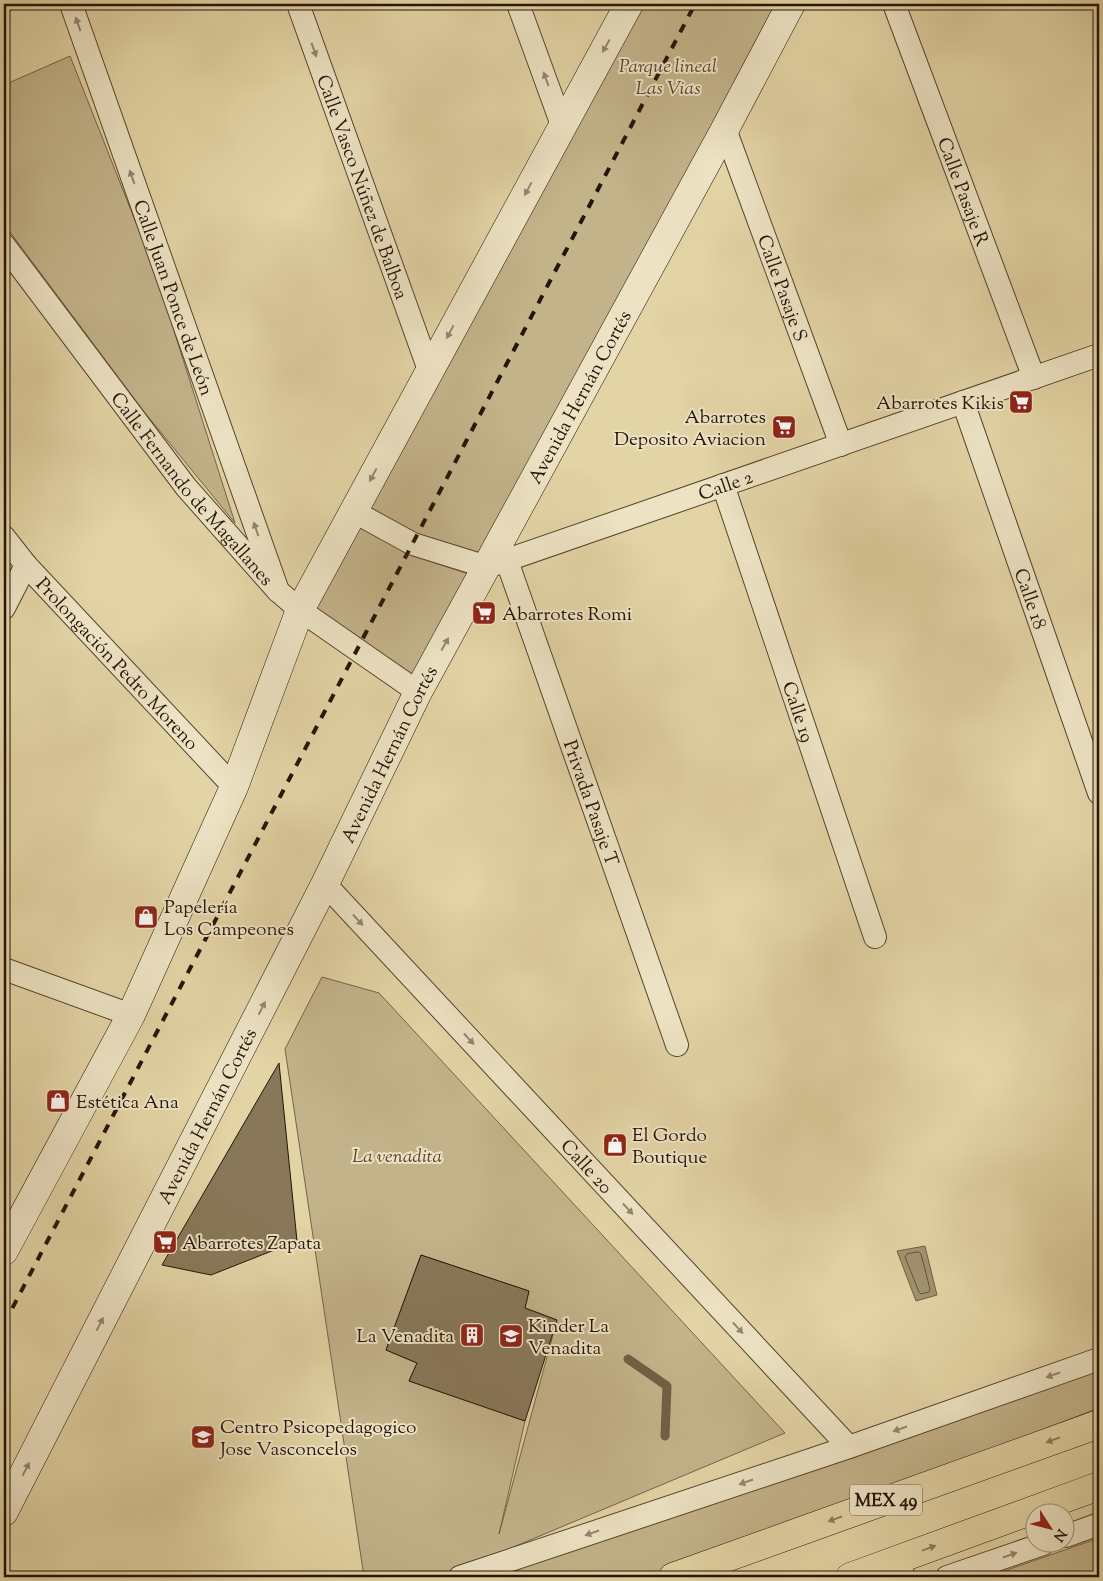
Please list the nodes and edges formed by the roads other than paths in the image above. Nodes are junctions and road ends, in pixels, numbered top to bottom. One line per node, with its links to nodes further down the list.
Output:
1 (71, 4): 20 (street, Calle Juan Ponce de León, one-way to 1)
2 (298, 4): 11 (street, Calle Vasco Núñez de Balboa, one-way to 11)
3 (518, 4): 7 (street, one-way to 3)
4 (629, 4): 7 (main road, one-way to 7)
5 (791, 4): 8 (main road, Avenida Hernán Cortés)
6 (894, 4): 12 (street, Calle Pasaje R)
7 (562, 125): 11 (main road, one-way to 11)
8 (725, 129): 14 (street, Calle Pasaje S); 18 (main road, Avenida Hernán Cortés)
9 (4, 245): 20 (street, Calle Fernando de Magallanes)
10 (1099, 355): 12 (street, Calle 2)
11 (430, 370): 16 (main road, one-way to 16)
12 (1034, 378): 13 (street, Calle 2)
13 (964, 402): 14 (street, Calle 2); 25 (street, Calle 18)
14 (841, 445): 15 (street, Calle 2)
15 (723, 485): 18 (street, Calle 2); 27 (street, Calle 19)
16 (353, 511): 18 (street); 22 (main road)
17 (4, 537): 19 (street, Prolongación Pedro Moreno)
18 (497, 564): 23 (main road, Avenida Hernán Cortés, one-way to 18); 30 (street, Privada Pasaje T)
19 (26, 565): 21 (street); 24 (street, Prolongación Pedro Moreno)
20 (278, 591): 22 (street, Calle Fernando de Magallanes)
21 (4, 608)
22 (300, 610): 23 (street, Calle Fernando de Magallanes); 24 (main road)
23 (418, 692): 26 (main road, Avenida Hernán Cortés)
24 (234, 787): 29 (main road)
25 (1099, 793)
26 (325, 884): 34 (street, Calle 20, one-way to 34); 36 (main road, Avenida Hernán Cortés, one-way to 26)
27 (875, 937)
28 (4, 969): 29 (street)
29 (131, 1015): 31 (main road)
30 (676, 1045)
31 (4, 1251)
32 (1099, 1359): 34 (street, one-way to 34)
33 (1099, 1424): 42 (main road, MEX 49, one-way to 42)
34 (849, 1447): 41 (street, one-way to 41)
35 (1099, 1486): 40 (main road, one-way to 35)
36 (4, 1512)
37 (1099, 1524): 38 (street)
38 (1076, 1532)
39 (1026, 1550): 44 (street, one-way to 39)
40 (901, 1568): 43 (main road)
41 (460, 1577)
42 (673, 1577)
43 (850, 1577)
44 (947, 1577)

